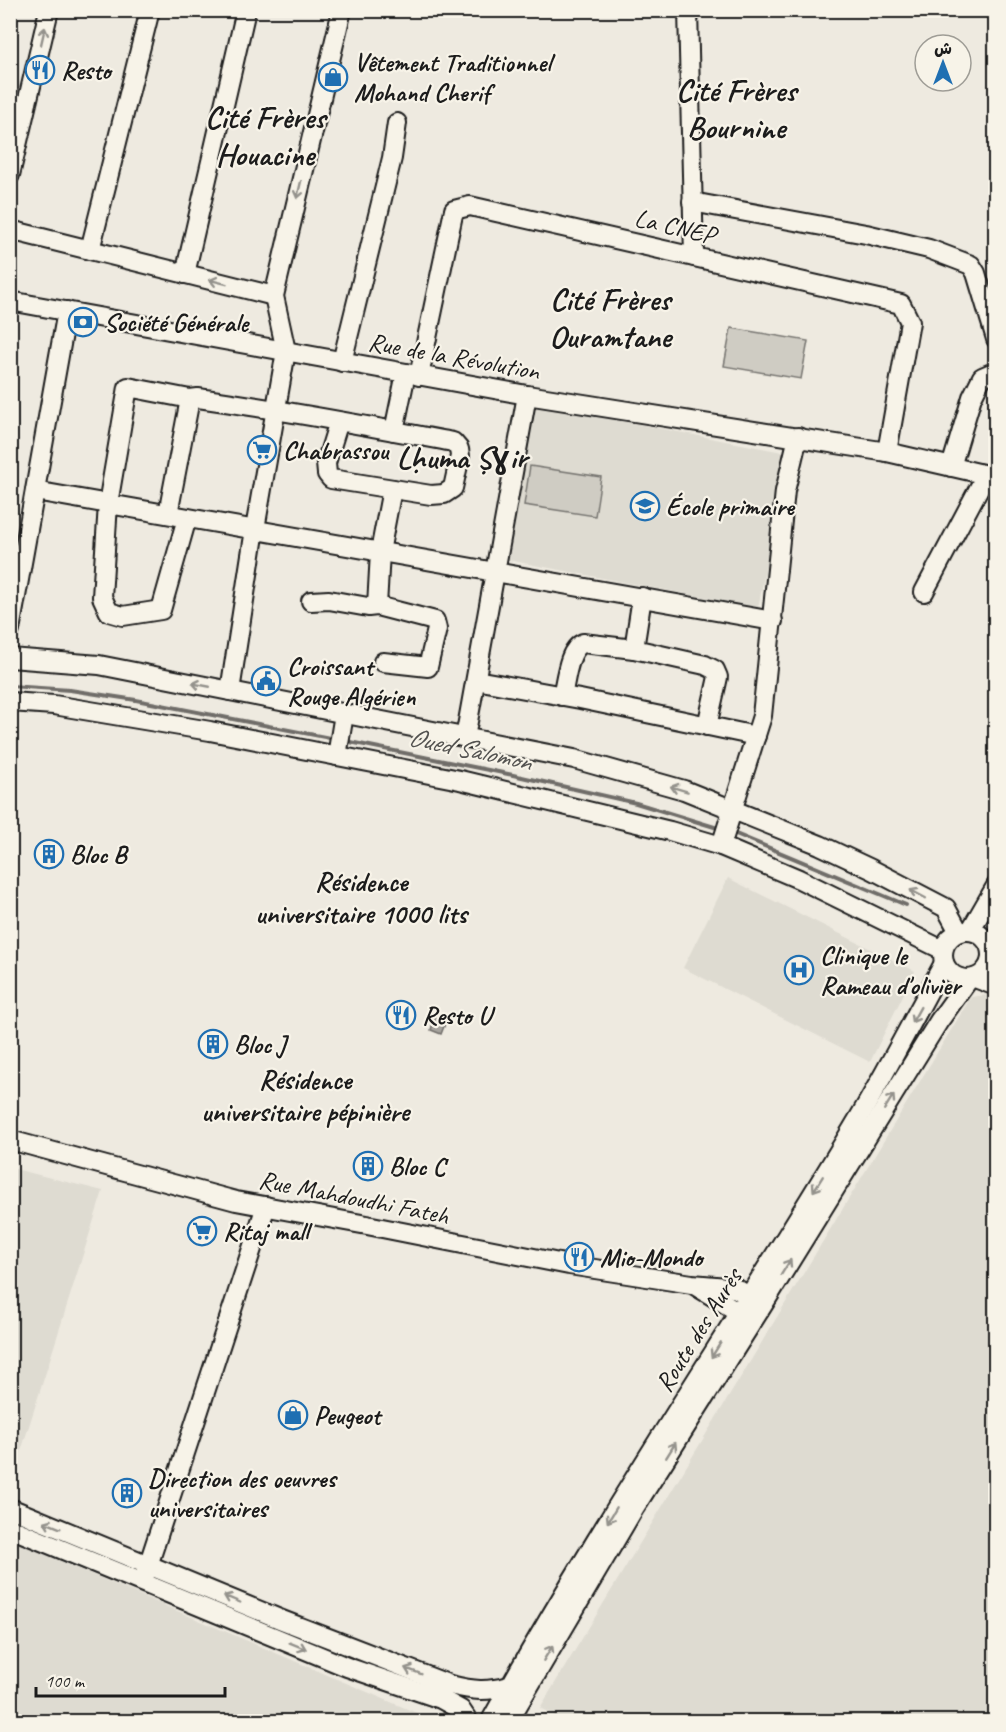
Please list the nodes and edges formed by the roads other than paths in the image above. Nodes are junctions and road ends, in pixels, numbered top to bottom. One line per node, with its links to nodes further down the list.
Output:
1 (50, 10): 7 (street, one-way to 1)
2 (150, 10): 10 (street)
3 (246, 10): 12 (street)
4 (342, 10): 13 (street, one-way to 13)
5 (688, 10): 8 (street)
6 (397, 123): 18 (street)
7 (10, 175)
8 (693, 202): 11 (street); 16 (street)
9 (10, 230): 10 (street)
10 (90, 250): 12 (street)
11 (694, 257): 20 (street, La CNEP); 27 (street, La CNEP)
12 (185, 274): 13 (street, one-way to 12)
13 (274, 297): 17 (street)
14 (10, 301): 15 (street, Rue de la Révolution)
15 (67, 311): 17 (street, Rue de la Révolution); 31 (street)
16 (996, 339)
17 (286, 351): 18 (street, Rue de la Révolution); 23 (street)
18 (342, 362): 20 (street, Rue de la Révolution)
19 (996, 371): 28 (street)
20 (413, 374): 21 (street, Rue de la Révolution); 25 (street)
21 (527, 396): 26 (street, Rue de la Révolution); 37 (street)
22 (190, 399): 23 (street); 32 (street); 33 (street)
23 (276, 409): 24 (street); 35 (street)
24 (339, 421): 25 (street); 30 (street)
25 (394, 431): 30 (street)
26 (798, 437): 27 (street, Rue de la Révolution); 42 (street)
27 (887, 452): 28 (street, Rue de la Révolution)
28 (951, 467): 29 (street, Rue de la Révolution)
29 (991, 476): 38 (street)
30 (392, 489): 36 (street)
31 (35, 491): 32 (street); 43 (street)
32 (108, 504): 33 (street); 34 (street)
33 (168, 514): 34 (street)
34 (187, 518): 35 (street)
35 (255, 530): 36 (street); 48 (street)
36 (380, 552): 37 (street); 41 (street)
37 (495, 572): 39 (street); 47 (street)
38 (924, 592)
39 (642, 597): 42 (street); 44 (street)
40 (311, 601): 41 (street)
41 (376, 606): 46 (street)
42 (773, 621): 53 (street)
43 (10, 630)
44 (634, 649): 49 (street); 52 (street)
45 (10, 658): 48 (street, one-way to 45)
46 (383, 662)
47 (476, 680): 49 (street); 54 (street)
48 (230, 691): 51 (street)
49 (562, 696): 52 (street)
50 (10, 702): 55 (street)
51 (343, 718): 54 (street); 55 (street)
52 (707, 726): 53 (street)
53 (756, 736): 56 (street)
54 (465, 738): 56 (street, one-way to 54)
55 (337, 752): 57 (street)
56 (734, 809): 57 (street); 59 (street, one-way to 56)
57 (721, 846): 61 (street)
58 (996, 886): 59 (street)
59 (964, 931): 60 (street); 61 (street)
60 (993, 947): 62 (street)
61 (943, 957): 62 (street); 67 (street, Route des Aurès, one-way to 67)
62 (972, 978): 63 (street); 67 (street, Route des Aurès, one-way to 62)
63 (996, 986)
64 (10, 1140): 65 (street, Rue Mahdoudhi Fateh)
65 (266, 1206): 66 (street, Rue Mahdoudhi Fateh); 71 (street)
66 (692, 1284): 67 (street, Rue Mahdoudhi Fateh); 68 (street, Rue Mahdoudhi Fateh)
67 (756, 1301): 68 (street, Route des Aurès)
68 (746, 1317): 73 (street, Route des Aurès)
69 (10, 1508): 71 (street, one-way to 69)
70 (10, 1528): 72 (street)
71 (148, 1565): 72 (street); 75 (street, one-way to 71)
72 (142, 1582): 75 (street, one-way to 75)
73 (527, 1673): 74 (street, Route des Aurès); 76 (street, Route des Aurès)
74 (510, 1686): 75 (street); 76 (street, Route des Aurès)
75 (446, 1692): 77 (street)
76 (506, 1718)
77 (468, 1722)

